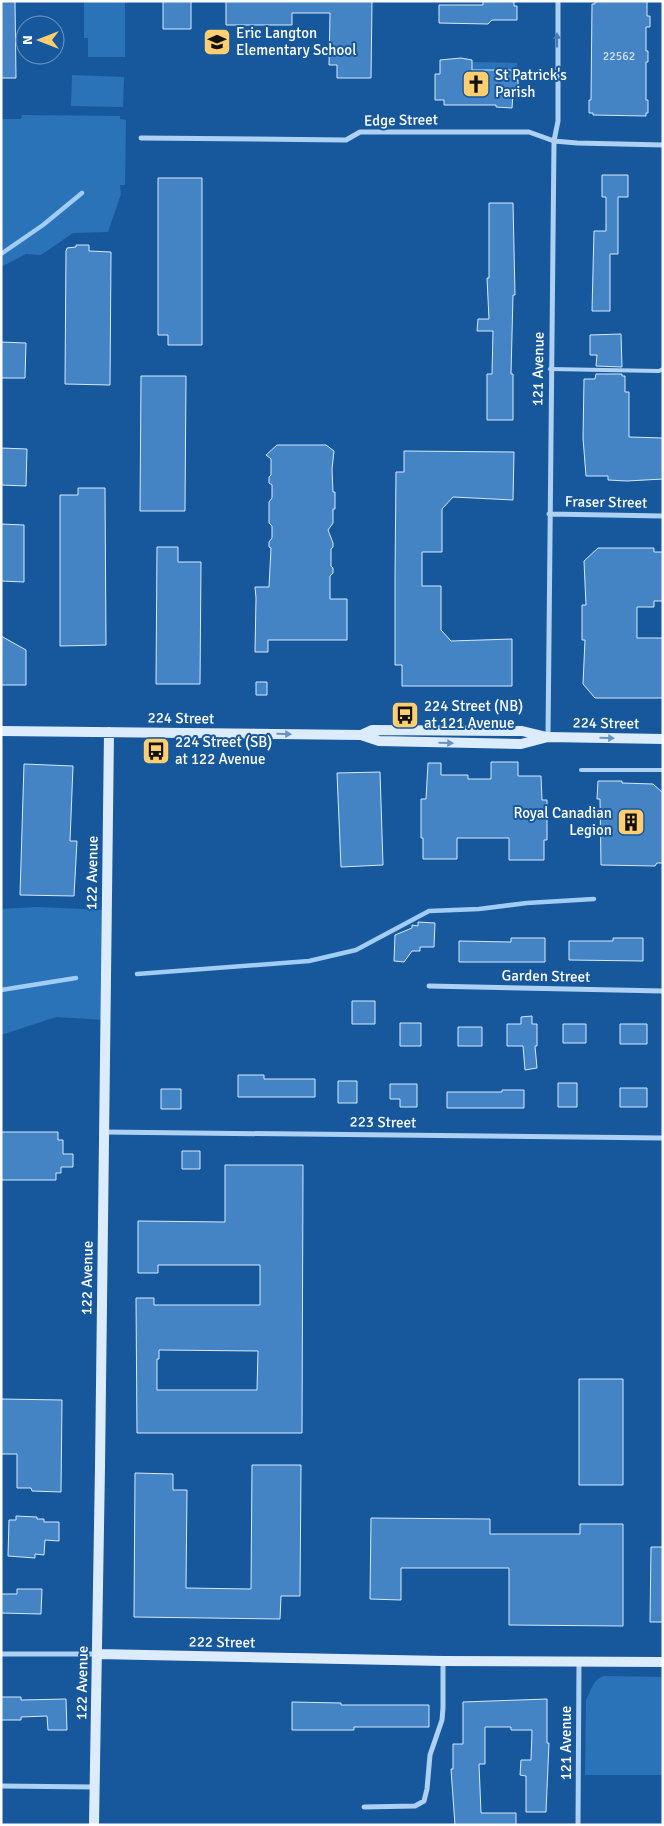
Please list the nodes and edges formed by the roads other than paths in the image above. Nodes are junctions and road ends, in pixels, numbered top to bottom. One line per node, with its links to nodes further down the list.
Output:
1 (558, 1): 3 (street, 121 Avenue, one-way to 1)
2 (141, 138): 3 (street, Edge Street)
3 (554, 141): 4 (street, Edge Street); 5 (street, 121 Avenue)
4 (663, 144)
5 (550, 369): 6 (lane); 7 (street, 121 Avenue)
6 (663, 369)
7 (549, 514): 8 (street, Fraser Street); 11 (street, 121 Avenue)
8 (663, 516)
9 (1, 731): 10 (street, 224 Street)
10 (108, 732): 11 (street, 224 Street, one-way to 11); 17 (street, 122 Avenue)
11 (548, 738): 12 (street, 224 Street, one-way to 12)
12 (663, 739)
13 (581, 770): 14 (lane)
14 (663, 770)
15 (429, 986): 16 (street, Garden Street)
16 (663, 991)
17 (104, 1132): 18 (street, 223 Street); 20 (street, 122 Avenue)
18 (663, 1138)
19 (1, 1654): 20 (street, 222 Street)
20 (97, 1654): 21 (street, 222 Street); 25 (street, 122 Avenue)
21 (442, 1661): 22 (street, 222 Street); 26 (street)
22 (579, 1662): 23 (street, 222 Street); 28 (street, 121 Avenue)
23 (663, 1662)
24 (1, 1786): 25 (street)
25 (95, 1787): 27 (street, 122 Avenue)
26 (364, 1806)
27 (94, 1825)
28 (578, 1825)

